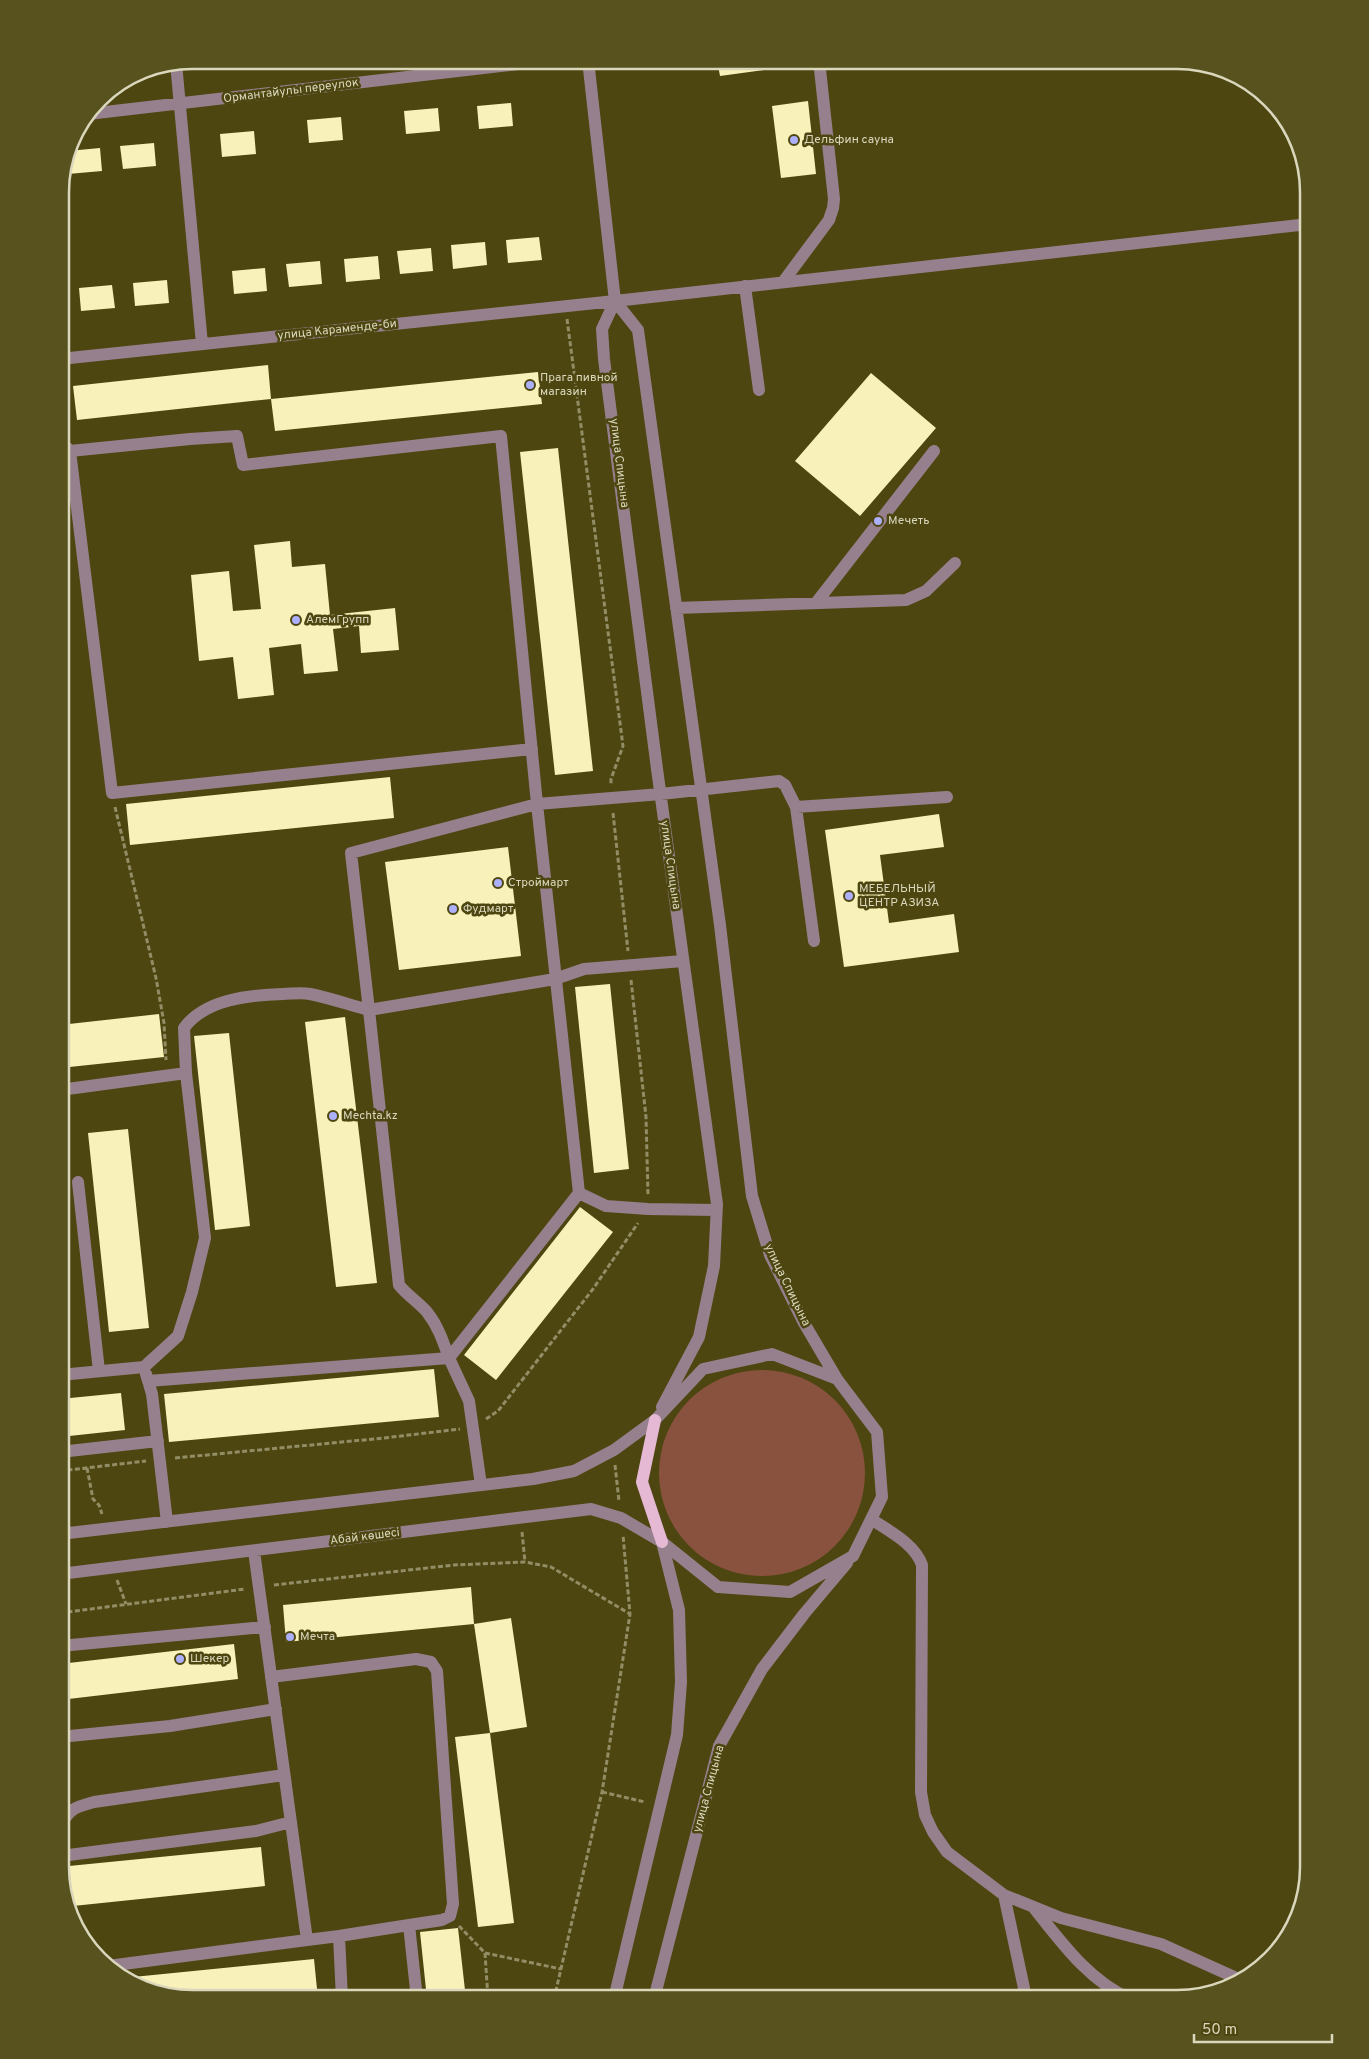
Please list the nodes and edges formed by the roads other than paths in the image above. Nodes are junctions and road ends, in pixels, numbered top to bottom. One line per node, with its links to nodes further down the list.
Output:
1 (477, 69): 5 (street, Ормантайулы переулок)
2 (589, 69): 10 (street)
3 (820, 69): 8 (street)
4 (177, 70): 5 (street)
5 (180, 104): 6 (street, Ормантайулы переулок); 11 (street)
6 (97, 113)
7 (1300, 225): 8 (street, улица Караменде-би)
8 (783, 282): 9 (street, улица Караменде-би)
9 (745, 286): 10 (street, улица Караменде-би); 13 (street)
10 (615, 301): 11 (street, улица Караменде-би); 18 (street, улица Спицына); 21 (street, улица Спицына)
11 (202, 344): 12 (street, улица Караменде-би)
12 (69, 358)
13 (759, 390)
14 (70, 451): 19 (street); 19 (street)
15 (934, 451): 17 (street)
16 (955, 563): 17 (street)
17 (816, 603): 18 (street)
18 (676, 608): 20 (street, улица Спицына)
19 (532, 749): 23 (street)
20 (701, 789): 21 (street); 24 (street); 38 (street, улица Спицына)
21 (661, 794): 23 (street); 26 (street, улица Спицына)
22 (947, 797): 24 (street)
23 (537, 804): 27 (street); 28 (street)
24 (796, 807): 25 (street)
25 (814, 941)
26 (684, 961): 27 (street); 33 (street, улица Спицына)
27 (555, 979): 28 (street); 32 (street)
28 (369, 1010): 29 (street); 34 (street)
29 (186, 1073): 30 (street); 35 (street)
30 (69, 1089)
31 (78, 1182): 36 (street)
32 (579, 1193): 33 (street); 34 (street)
33 (716, 1210): 40 (street, улица Спицына)
34 (449, 1358): 39 (street); 43 (street)
35 (144, 1367): 36 (street); 39 (street)
36 (99, 1371): 37 (street)
37 (69, 1374)
38 (838, 1379): 40 (street); 44 (street, улица Спицына)
39 (148, 1381): 41 (street)
40 (655, 1420): 43 (street); 47 (main road)
41 (158, 1442): 42 (street); 45 (street)
42 (69, 1451)
43 (481, 1485): 45 (street)
44 (871, 1519): 49 (street, улица Спицына); 60 (street)
45 (167, 1522): 46 (street)
46 (69, 1533)
47 (662, 1542): 48 (street, Абай көшесі); 49 (street, Абай көшесі); 69 (street)
48 (254, 1551): 50 (street, Абай көшесі); 51 (street)
49 (853, 1556): 70 (street, улица Спицына)
50 (69, 1573)
51 (264, 1627): 52 (street); 53 (street)
52 (69, 1645)
53 (272, 1677): 54 (street); 62 (street)
54 (276, 1710): 55 (street); 56 (street)
55 (69, 1736)
56 (284, 1775): 57 (street); 58 (street)
57 (69, 1812)
58 (291, 1822): 59 (street); 64 (street)
59 (69, 1855)
60 (1004, 1895): 61 (street); 71 (street)
61 (1032, 1906): 66 (street); 72 (street)
62 (409, 1925): 63 (street); 68 (street)
63 (339, 1936): 64 (street); 67 (street)
64 (307, 1940): 65 (street)
65 (117, 1965)
66 (1233, 1977)
67 (342, 1990)
68 (417, 1990)
69 (616, 1990)
70 (656, 1990)
71 (1023, 1990)
72 (1115, 1990)

